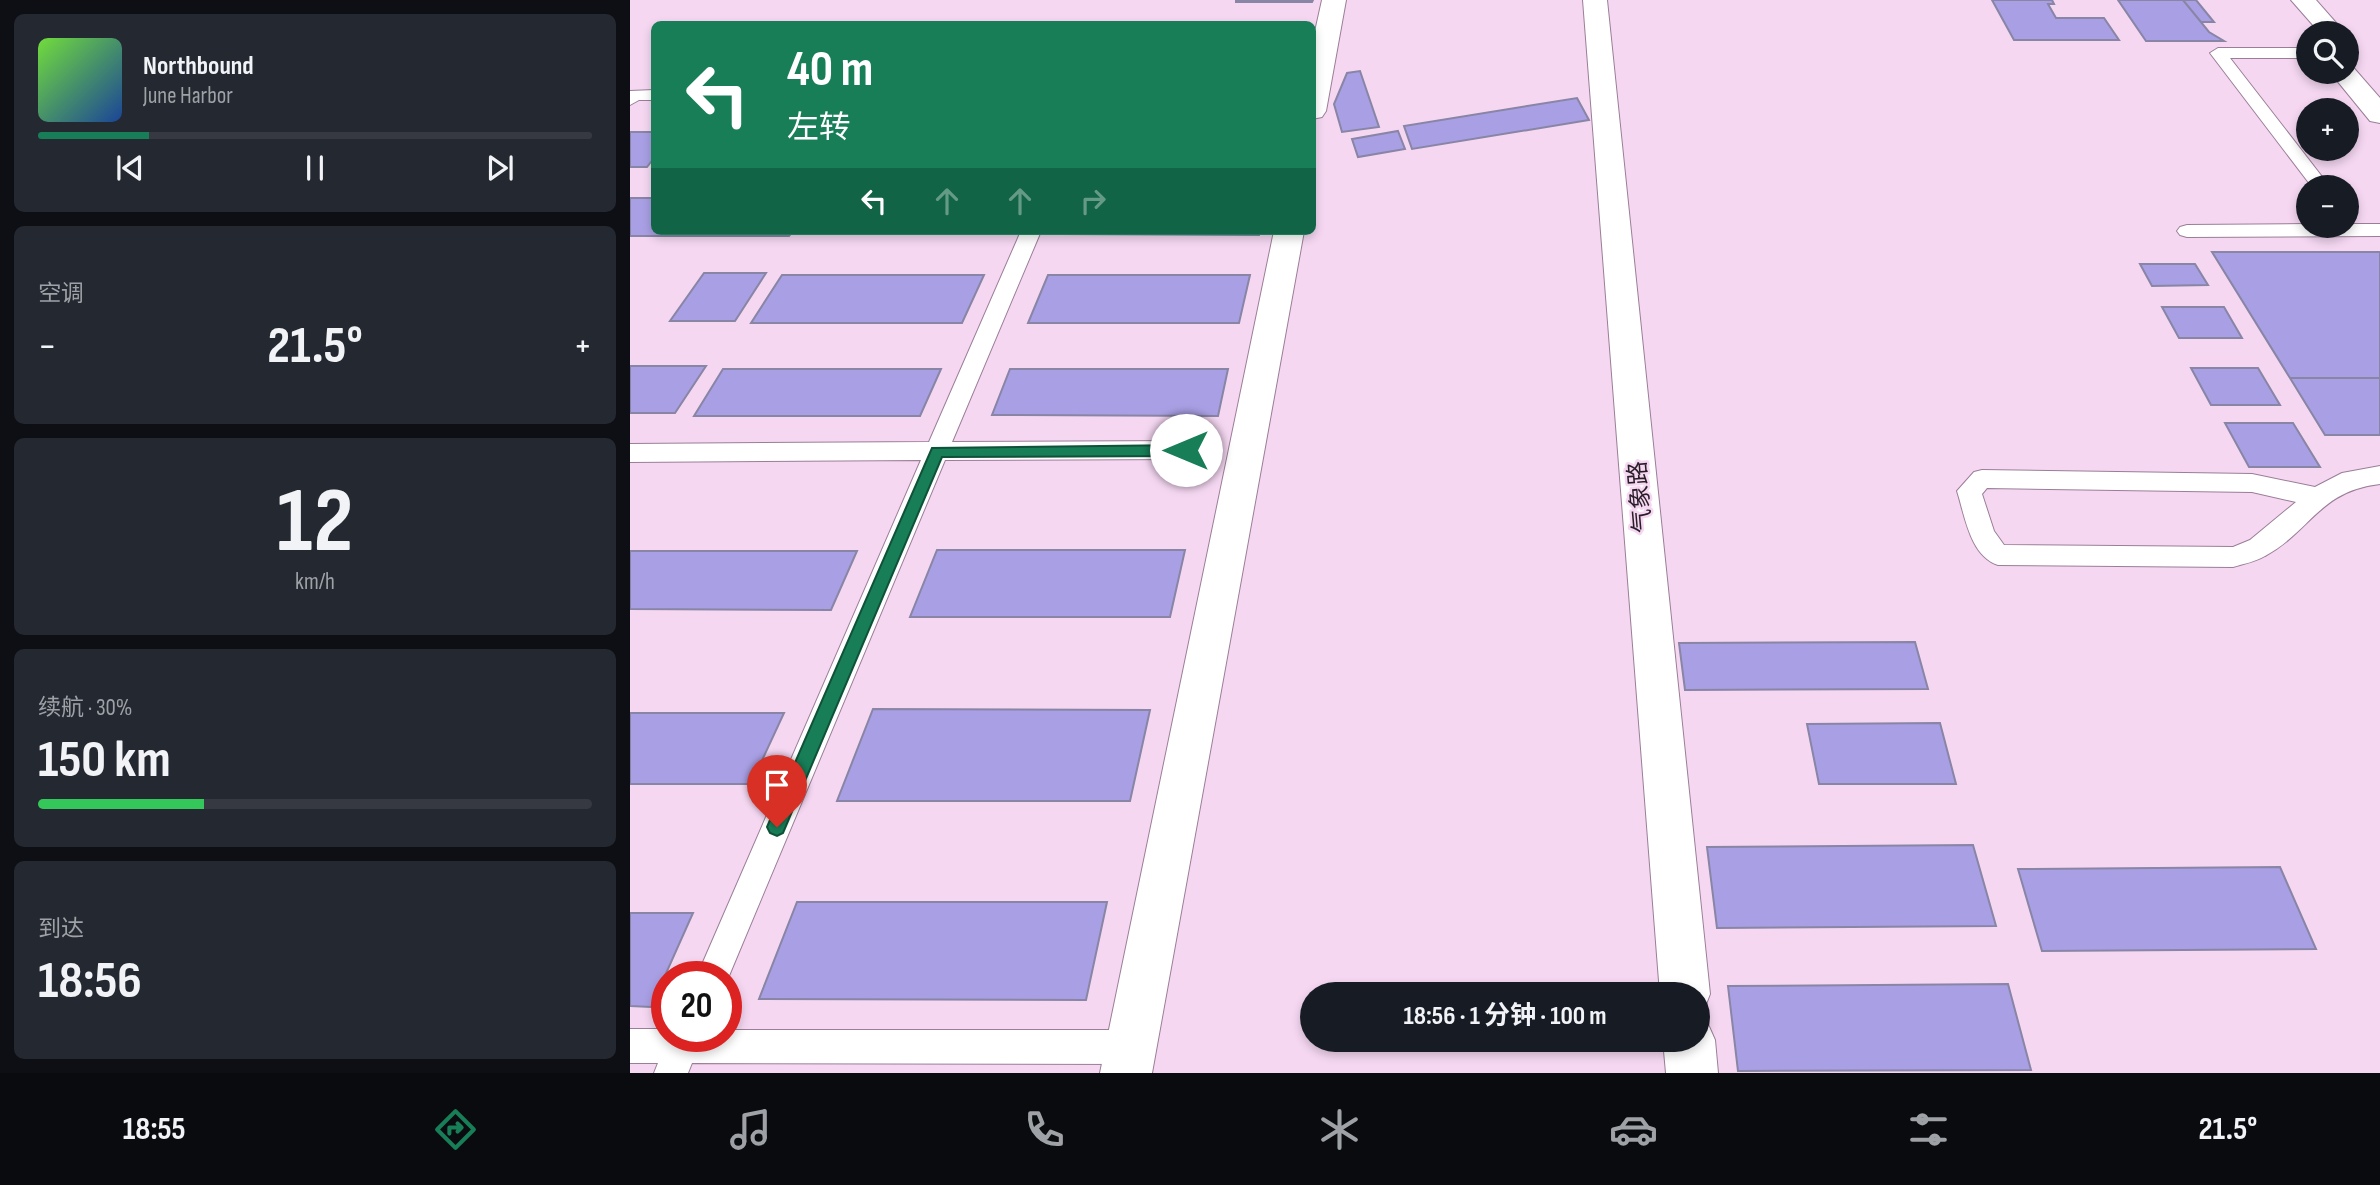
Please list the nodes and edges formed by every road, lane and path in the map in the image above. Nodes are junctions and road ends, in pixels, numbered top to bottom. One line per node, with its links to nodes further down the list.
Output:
1 (1334, 0): 11 (street)
2 (1595, 0): 28 (street, 气象路)
3 (2280, 0): 5 (street)
4 (2303, 0): 6 (street)
5 (2298, 21)
6 (2322, 21)
7 (2296, 53): 15 (lane)
8 (2359, 62): 10 (street)
9 (2353, 84): 14 (street)
10 (2380, 86)
11 (1316, 91)
12 (651, 95): 13 (lane)
13 (630, 100)
14 (2380, 115)
15 (2312, 175)
16 (2359, 226): 18 (lane)
17 (2296, 227): 19 (lane)
18 (2380, 230)
19 (2187, 231)
20 (1029, 235): 23 (lane)
21 (1288, 235): 33 (street)
22 (1186, 450): 23 (lane)
23 (937, 452): 24 (lane); 27 (lane)
24 (630, 453)
25 (2380, 475): 26 (lane)
26 (2318, 497): 26 (lane)
27 (719, 961)
28 (1684, 982)
29 (630, 1046): 30 (lane)
30 (651, 1048)
31 (681, 1052): 33 (lane)
32 (1690, 1052): 34 (street)
33 (1129, 1060)
34 (1692, 1073)

